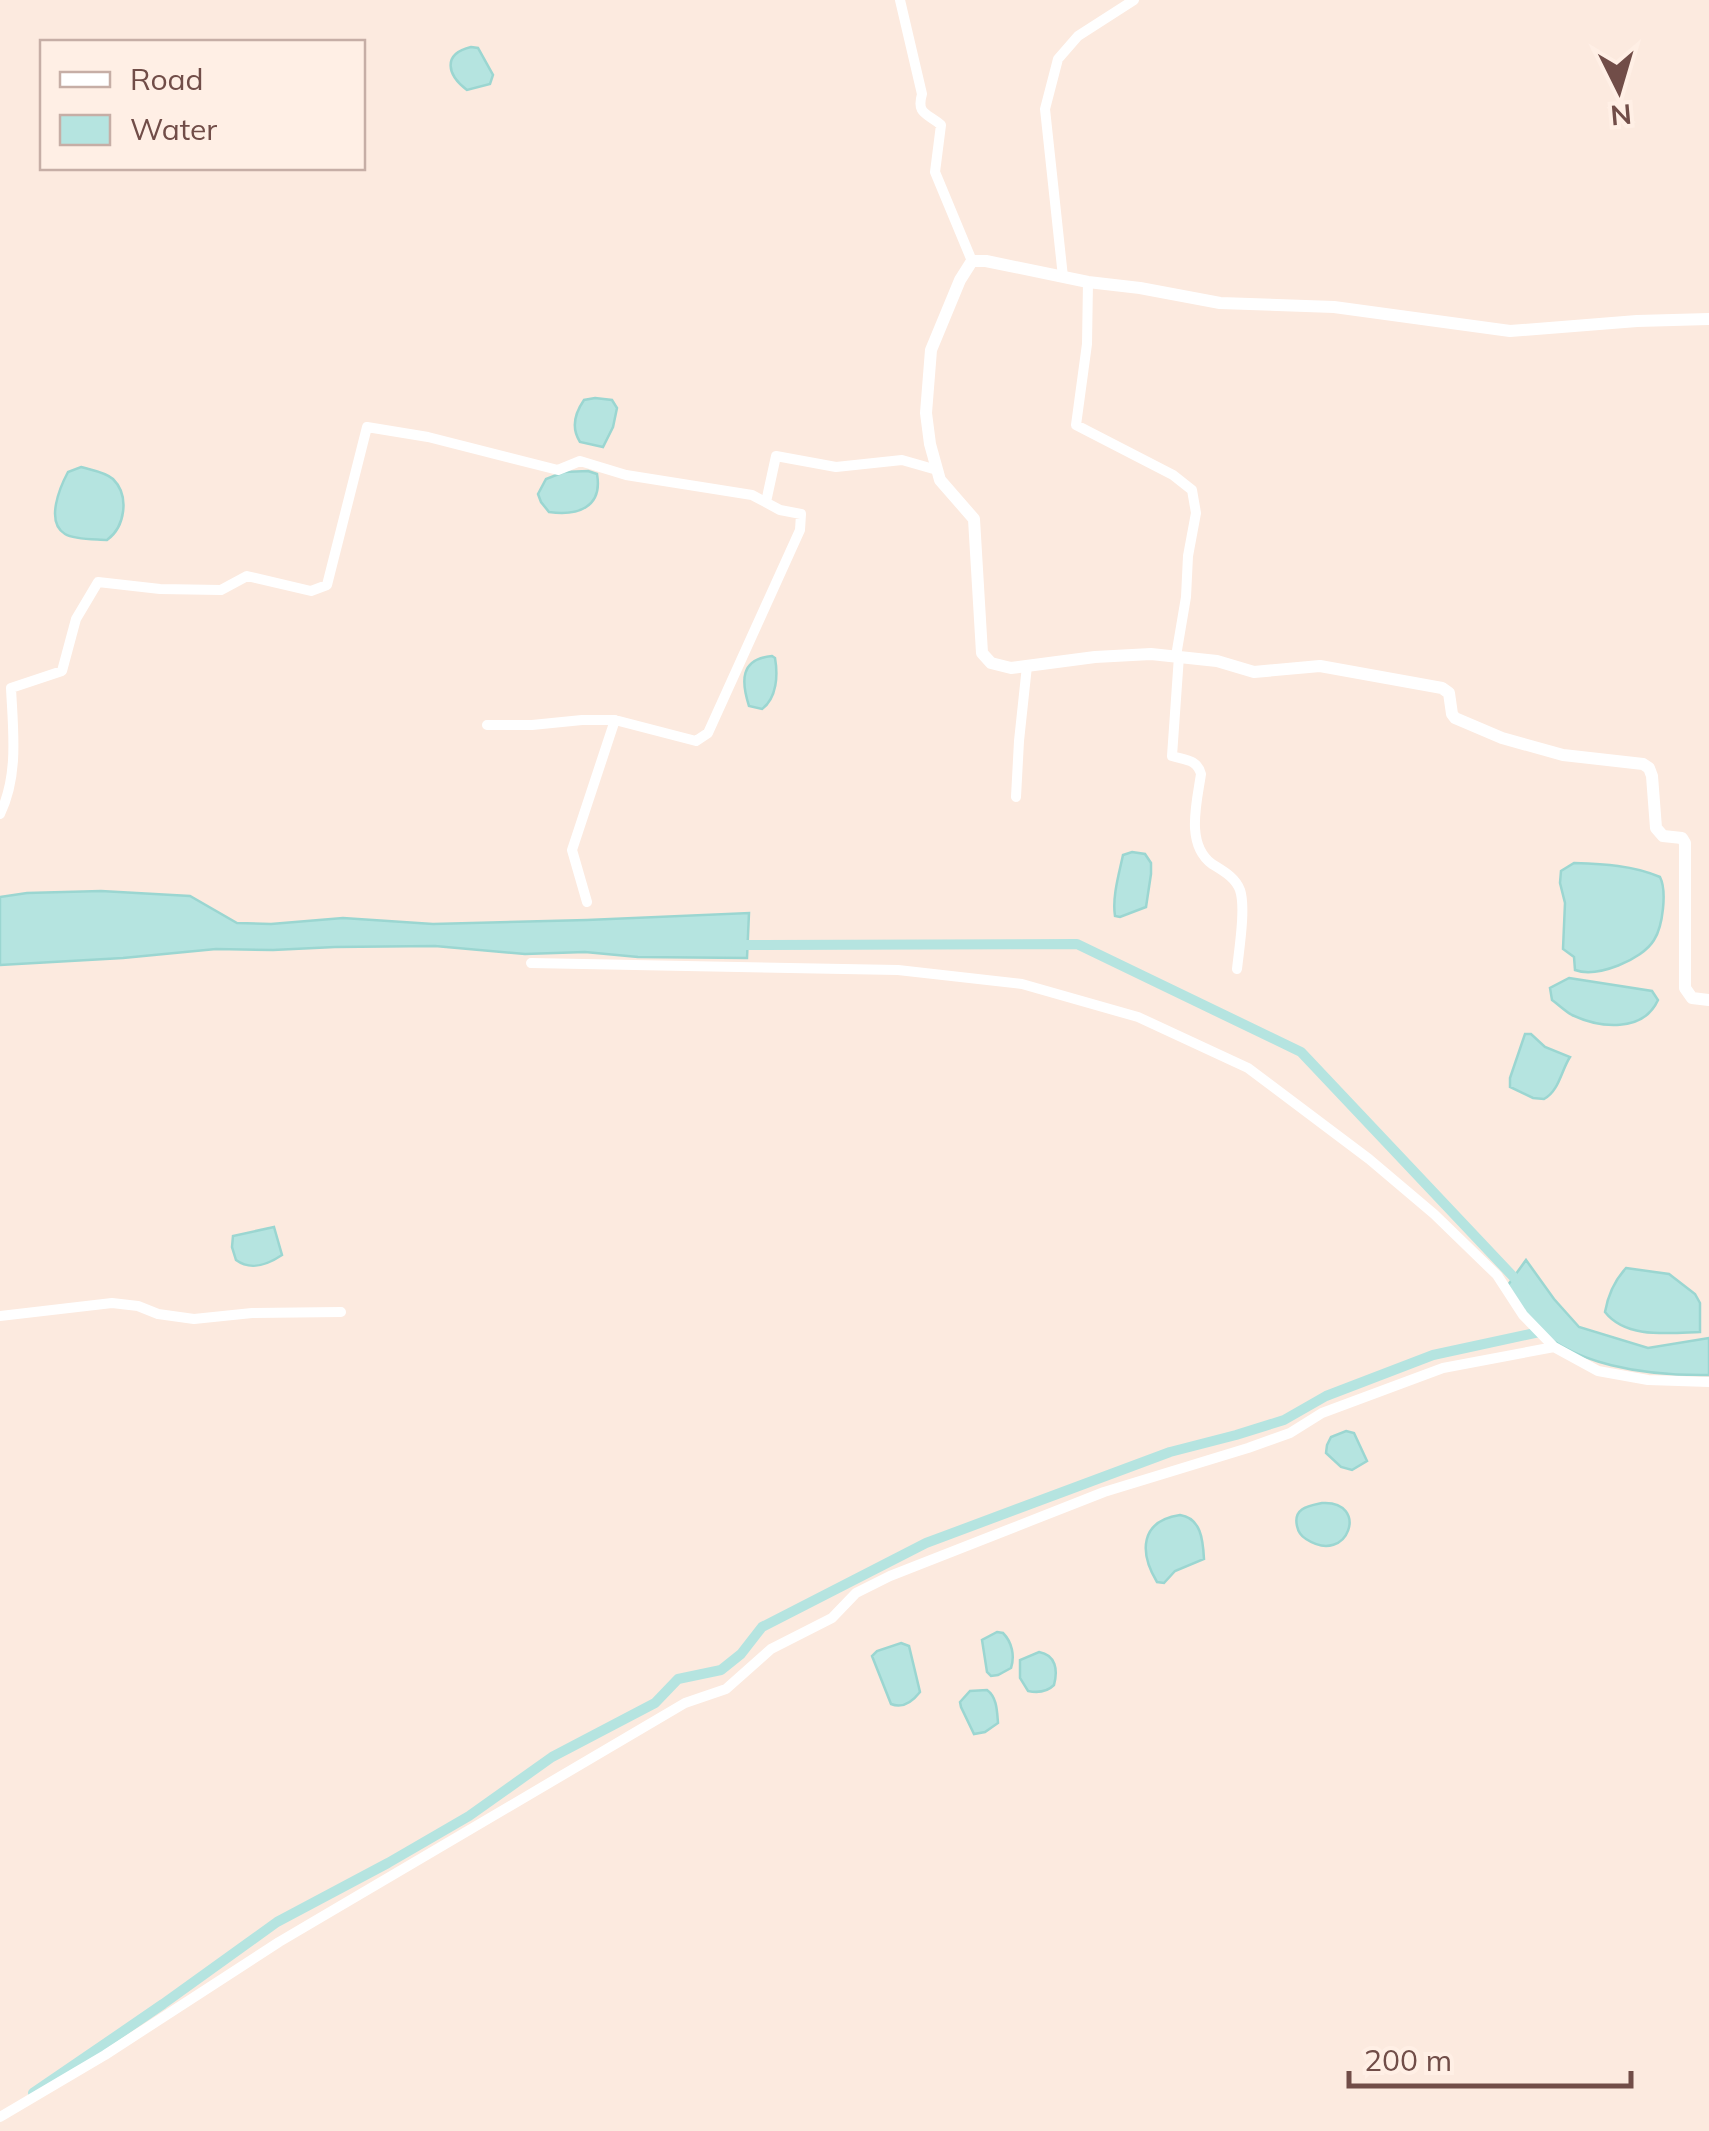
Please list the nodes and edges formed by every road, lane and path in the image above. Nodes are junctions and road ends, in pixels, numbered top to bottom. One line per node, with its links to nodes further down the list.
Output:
1 (900, 0): 3 (street)
2 (1134, 0): 4 (street)
3 (972, 261): 4 (street); 7 (street)
4 (1064, 276): 5 (street)
5 (1088, 282): 6 (street); 9 (street)
6 (1709, 319)
7 (938, 470): 8 (street); 10 (street)
8 (766, 502): 11 (street); 14 (street)
9 (1178, 656): 10 (street); 17 (street); 18 (street)
10 (1027, 666): 13 (street)
11 (615, 720): 12 (street); 15 (street)
12 (487, 725)
13 (1016, 797)
14 (0, 814)
15 (587, 902)
16 (531, 963): 21 (street)
17 (1236, 970)
18 (1709, 1000)
19 (342, 1312): 20 (street)
20 (0, 1316)
21 (1550, 1343): 22 (street); 23 (street)
22 (1709, 1382)
23 (0, 2118)

